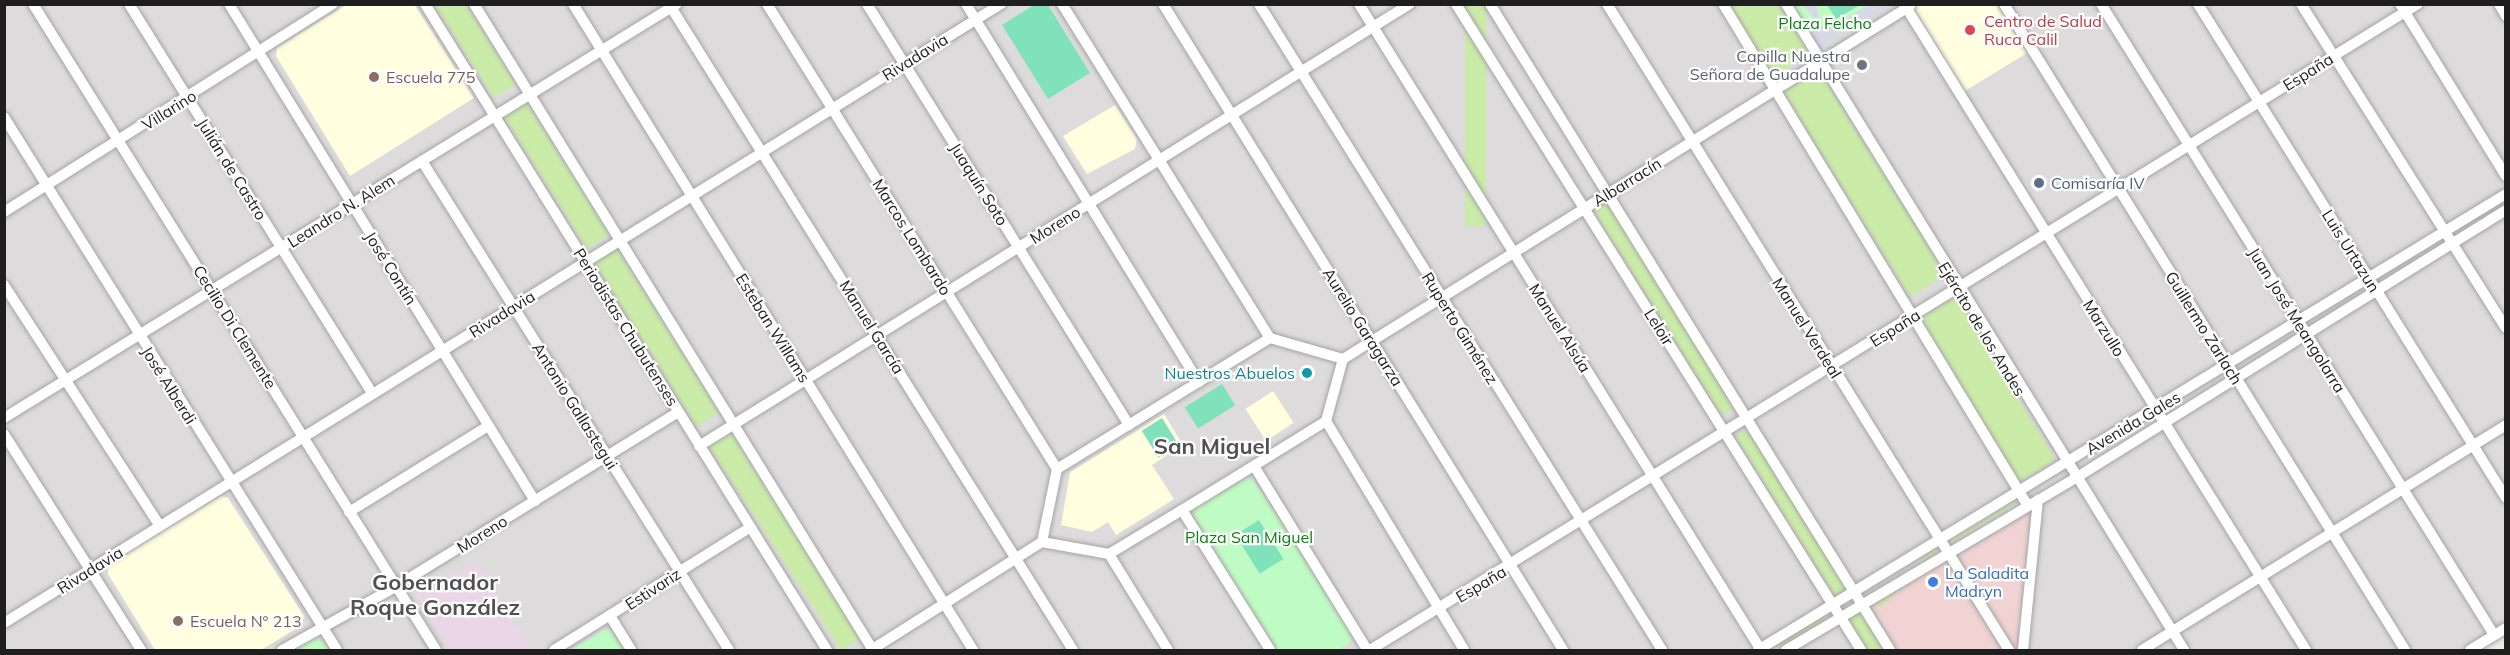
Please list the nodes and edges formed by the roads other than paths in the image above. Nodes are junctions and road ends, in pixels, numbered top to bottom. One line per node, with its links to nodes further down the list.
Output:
1 (33, 4): 48 (street, Cecilio Di Clemente)
2 (129, 4): 42 (street, Julián de Castro)
3 (229, 4): 35 (street, José Contín)
4 (425, 4): 45 (street, Periodistas Chubutenses)
5 (474, 4): 41 (street)
6 (573, 4): 34 (street, Esteban Willams)
7 (767, 4): 44 (street, Marcos Lombardo)
8 (867, 4): 38 (street, Juaquín Soto)
9 (966, 4): 32 (street)
10 (1000, 4): 32 (street, Rivadavia)
11 (1062, 4): 53 (street)
12 (1163, 4): 46 (street, Aurelio Garagarza)
13 (1259, 4): 39 (street, Ruperto Giménez)
14 (1359, 4): 33 (street, Manuel Alsúa)
15 (1410, 4): 33 (street, Moreno)
16 (1456, 4): 62 (street, Leloir)
17 (1490, 4): 57 (street, Leloir)
18 (1607, 4): 49 (street, Manuel Verdeal)
19 (1723, 4): 40 (street)
20 (1786, 4): 37 (street, Ejército de los Andes)
21 (2004, 4): 56 (street, Guillermo Zarlach)
22 (2101, 4): 50 (street, Juan José Meangolarra)
23 (2198, 4): 43 (street, Luis Urtazun)
24 (2301, 4): 36 (street)
25 (2418, 4): 30 (street, España)
26 (2499, 4): 31 (street)
27 (332, 5): 35 (street, Villarino)
28 (672, 6): 34 (street, Leandro N. Alem); 51 (street, Manuel García)
29 (1907, 6): 37 (street, Albarracín); 66 (street, Marzullo)
30 (2402, 9): 36 (street, España); 54 (street)
31 (2505, 16)
32 (976, 20): 38 (street, Rivadavia); 61 (street)
33 (1374, 27): 39 (street, Moreno); 71 (street, Manuel Alsúa)
34 (601, 50): 41 (street, Leandro N. Alem); 59 (street, Esteban Willams)
35 (260, 54): 42 (street, Villarino); 60 (street, José Contín)
36 (2333, 56): 43 (street, España); 65 (street)
37 (1820, 61): 40 (street, Albarracín); 75 (street, Ejército de los Andes)
38 (904, 64): 44 (street, Rivadavia); 70 (street, Juaquín Soto)
39 (1301, 72): 46 (street, Moreno); 79 (street, Ruperto Giménez)
40 (1775, 88): 49 (street, Albarracín); 81 (street)
41 (529, 93): 45 (street, Leandro N. Alem); 67 (street)
42 (188, 98): 48 (street, Villarino); 69 (street, Julián de Castro)
43 (2259, 103): 50 (street, España); 73 (street, Luis Urtazun)
44 (832, 109): 51 (street, Rivadavia); 78 (street, Marcos Lombardo)
45 (496, 114): 52 (street, Leandro N. Alem); 72 (street, Periodistas Chubutenses)
46 (1231, 116): 53 (street, Moreno); 88 (street, Aurelio Garagarza)
47 (4, 117): 55 (street, José Alberdi)
48 (120, 140): 55 (street, Villarino); 77 (street, Cecilio Di Clemente)
49 (1692, 142): 57 (street, Albarracín); 92 (street, Manuel Verdeal)
50 (2189, 147): 56 (street, España); 82 (street, Juan José Meangolarra)
51 (761, 153): 59 (street, Rivadavia); 85 (street, Manuel García)
52 (422, 161): 60 (street, Leandro N. Alem); 80 (street, Antonio Gallastegui)
53 (1159, 161): 61 (street, Moreno); 87 (street)
54 (2505, 176)
55 (47, 186): 64 (street, Villarino); 86 (street, José Alberdi)
56 (2119, 189): 66 (street, España); 91 (street, Guillermo Zarlach)
57 (1609, 193): 62 (street, Albarracín); 101 (street, Leloir)
58 (2505, 194): 65 (street, Avenida Gales)
59 (692, 197): 67 (street, Rivadavia); 94 (street, Esteban Willams)
60 (352, 204): 69 (street, Leandro N. Alem); 89 (street, José Contín)
61 (1089, 204): 70 (street, Moreno); 96 (street)
62 (1584, 208): 71 (street, Albarracín); 108 (street, Leloir)
63 (2505, 210): 68 (street, Avenida Gales)
64 (4, 212)
65 (2443, 230): 68 (street); 73 (street, Avenida Gales)
66 (2046, 235): 75 (street, España); 98 (street, Marzullo)
67 (620, 241): 72 (street, Rivadavia); 103 (street)
68 (2451, 242): 76 (street, Avenida Gales); 83 (street)
69 (282, 248): 77 (street, Leandro N. Alem); 97 (street, Julián de Castro)
70 (1018, 248): 78 (street, Moreno); 106 (street, Juaquín Soto)
71 (1513, 252): 79 (street, Albarracín); 117 (street, Manuel Alsúa)
72 (585, 262): 80 (street, Rivadavia); 99 (street, Periodistas Chubutenses)
73 (2367, 275): 76 (street, Luis Urtazun); 82 (street, Avenida Gales)
74 (4, 285): 95 (street)
75 (1958, 289): 81 (street, España); 114 (street, Ejército de los Andes)
76 (2375, 289): 84 (street, Avenida Gales); 111 (street, Luis Urtazun)
77 (213, 290): 86 (street, Leandro N. Alem); 110 (street, Cecilio Di Clemente)
78 (947, 292): 85 (street, Moreno); 116 (street, Marcos Lombardo)
79 (1441, 297): 88 (street, Albarracín); 128 (street, Ruperto Giménez)
80 (513, 307): 89 (street, Rivadavia); 113 (street, Antonio Gallastegui)
81 (1913, 317): 92 (street, España); 121 (street)
82 (2297, 320): 84 (street, Juan José Meangolarra); 91 (street, Avenida Gales)
83 (2505, 328)
84 (2305, 333): 93 (street, Avenida Gales); 120 (street, Juan José Meangolarra)
85 (877, 335): 94 (street, Moreno); 136 (street, Manuel García)
86 (139, 336): 95 (street, Leandro N. Alem); 119 (street, José Alberdi)
87 (1270, 339): 90 (street); 96 (street)
88 (1372, 340): 90 (street, Albarracín); 137 (street, Aurelio Garagarza)
89 (442, 351): 97 (street, Rivadavia); 107 (street, José Contín)
90 (1342, 359): 102 (street)
91 (2226, 366): 93 (street, Guillermo Zarlach); 98 (street, Avenida Gales)
92 (1832, 367): 101 (street, España); 132 (street, Manuel Verdeal)
93 (2234, 377): 104 (street, Avenida Gales); 131 (street, Guillermo Zarlach)
94 (805, 380): 103 (street, Moreno); 143 (street, Esteban Willams)
95 (66, 381): 100 (street, Leandro N. Alem); 129 (street)
96 (1199, 382): 106 (street)
97 (373, 394): 110 (street, Rivadavia)
98 (2156, 411): 104 (street, Marzullo); 114 (street, Avenida Gales)
99 (678, 412): 112 (street, Periodistas Chubutenses); 113 (street, Moreno)
100 (4, 418)
101 (1750, 418): 108 (street, España); 142 (street, Leloir)
102 (1326, 421): 115 (street); 146 (street)
103 (733, 424): 112 (street, Moreno); 154 (street)
104 (2164, 424): 118 (street, Avenida Gales); 140 (street, Marzullo)
105 (2505, 424): 111 (street)
106 (1129, 425): 116 (street)
107 (488, 426): 124 (street, José Contín); 127 (street)
108 (1726, 433): 117 (street, España); 145 (street, Leloir)
109 (4, 434): 138 (street)
110 (303, 438): 119 (street, Rivadavia); 127 (street, Cecilio Di Clemente)
111 (2472, 445): 120 (street); 122 (street, Luis Urtazun)
112 (699, 446): 130 (street, Periodistas Chubutenses)
113 (606, 456): 124 (street, Moreno); 139 (street, Antonio Gallastegui)
114 (2064, 464): 118 (street, Ejército de los Andes); 121 (street, Avenida Gales)
115 (1254, 466): 126 (street); 168 (street)
116 (1057, 469): 133 (street)
117 (1653, 478): 128 (street, España); 155 (street, Manuel Alsúa)
118 (2074, 479): 123 (street, Avenida Gales); 152 (street, Ejército de los Andes)
119 (230, 483): 129 (street, Rivadavia); 150 (street, José Alberdi)
120 (2402, 489): 131 (street); 153 (street, Juan José Meangolarra)
121 (2020, 491): 125 (street); 132 (street, Avenida Gales)
122 (2505, 498)
123 (2038, 500): 125 (street, Avenida Gales); 176 (street)
124 (535, 501): 141 (street, Moreno)
125 (2028, 506): 134 (street, Avenida Gales)
126 (1182, 510): 135 (street); 167 (street)
127 (349, 512): 141 (street, Cecilio Di Clemente)
128 (1581, 523): 137 (street, España); 171 (street, Ruperto Giménez)
129 (160, 526): 138 (street, Rivadavia)
130 (751, 527): 139 (street, Estivariz); 163 (street, Periodistas Chubutenses)
131 (2332, 532): 140 (street); 180 (street, Guillermo Zarlach)
132 (1940, 540): 134 (street, Manuel Verdeal); 142 (street, Avenida Gales)
133 (1042, 542): 135 (street); 136 (street)
134 (1948, 553): 144 (street, Avenida Gales); 175 (street, Manuel Verdeal)
135 (1109, 554): 166 (street)
136 (1017, 558): 143 (street); 165 (street, Manuel García)
137 (1510, 567): 146 (street, España); 170 (street, Aurelio Garagarza)
138 (92, 569): 149 (street, Rivadavia); 156 (street)
139 (680, 572): 147 (street, Estivariz); 162 (street, Antonio Gallastegui)
140 (2261, 576): 152 (street); 179 (street, Marzullo)
141 (395, 588): 150 (street, Moreno); 159 (street, Cecilio Di Clemente)
142 (1856, 589): 144 (street, Leloir); 145 (street, Avenida Gales)
143 (944, 604): 154 (street); 164 (street, Esteban Willams)
144 (1862, 604): 148 (street, Avenida Gales); 174 (street, Leloir)
145 (1833, 605): 148 (street, Leloir); 155 (street, Avenida Gales)
146 (1438, 610): 168 (street, España); 169 (street)
147 (610, 616): 160 (street, Estivariz); 161 (street)
148 (1840, 616): 172 (street, Avenida Gales); 173 (street, Leloir)
149 (4, 623)
150 (321, 626): 157 (street, Moreno); 158 (street, José Alberdi)
151 (2505, 628): 153 (street)
152 (2172, 632): 177 (street); 178 (street, Ejército de los Andes)
153 (2494, 635): 181 (street)
154 (872, 650)
155 (1760, 650)
156 (141, 651)
157 (282, 651)
158 (337, 651)
159 (436, 651)
160 (554, 651)
161 (631, 651)
162 (729, 651)
163 (827, 651)
164 (973, 651)
165 (1073, 651)
166 (1168, 651)
167 (1270, 651)
168 (1369, 651)
169 (1464, 651)
170 (1563, 651)
171 (1662, 651)
172 (1786, 651)
173 (1861, 651)
174 (1890, 651)
175 (2009, 651)
176 (2023, 651)
177 (2142, 651)
178 (2184, 651)
179 (2306, 651)
180 (2405, 651)
181 (2470, 651)

